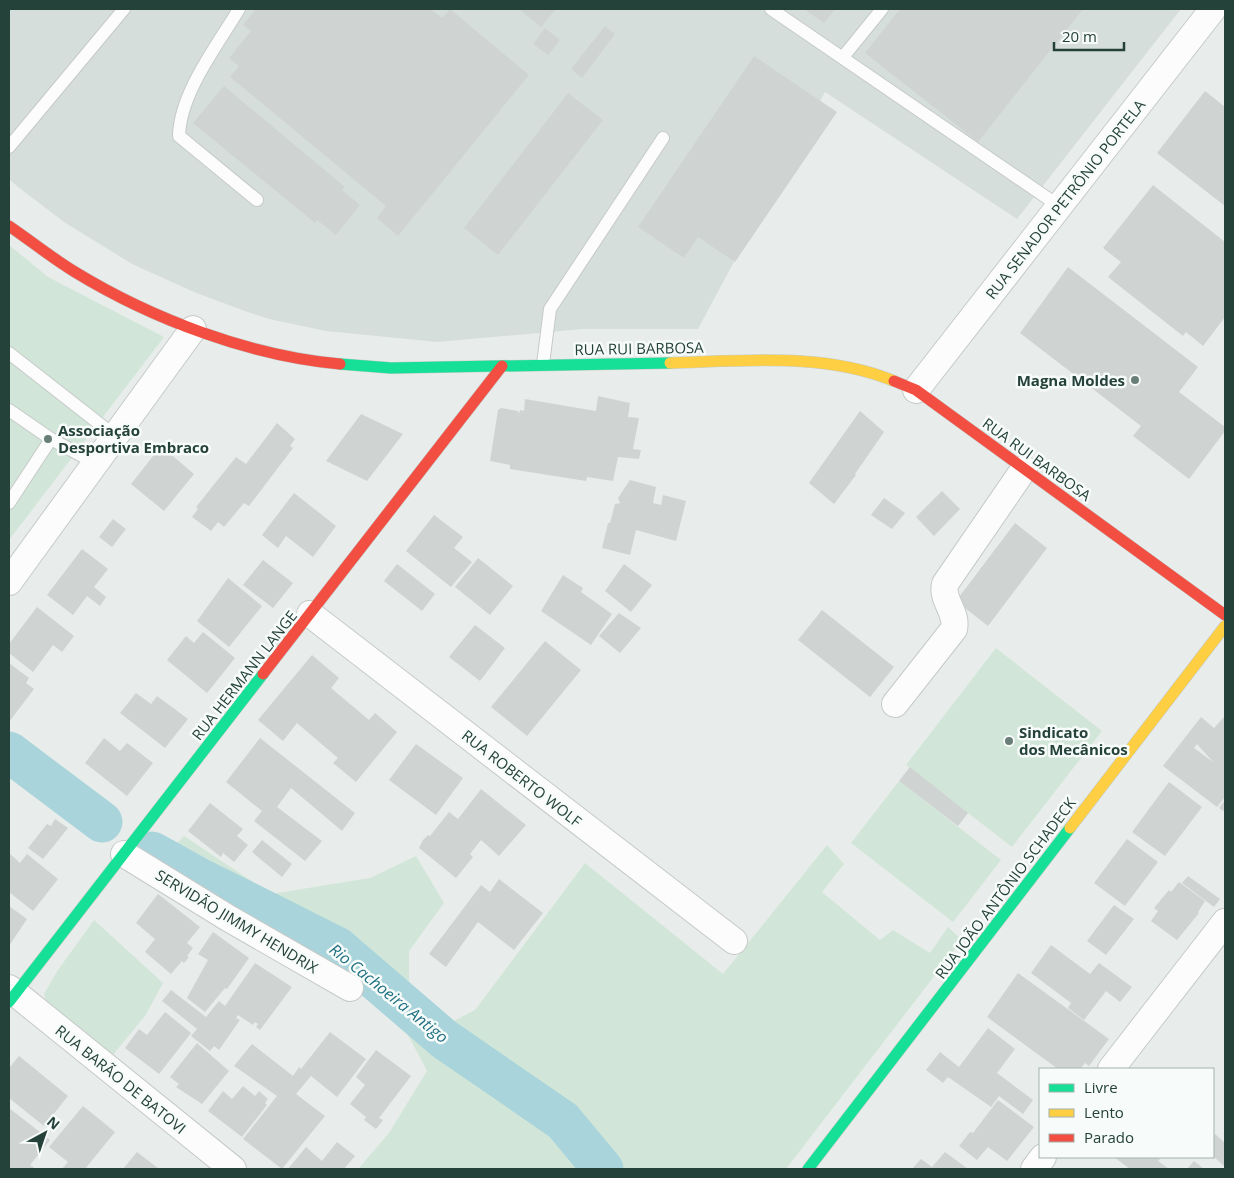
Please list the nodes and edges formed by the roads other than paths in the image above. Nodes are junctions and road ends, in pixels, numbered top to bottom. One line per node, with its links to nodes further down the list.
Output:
1 (124, 9): 8 (lane)
2 (239, 9): 9 (lane)
3 (771, 9): 6 (lane)
4 (882, 9): 6 (lane)
5 (1213, 9): 10 (street, RUA SENADOR PETRÔNIO PORTELA)
6 (843, 57): 10 (lane)
7 (663, 138): 14 (lane)
8 (9, 147)
9 (257, 200)
10 (1059, 206): 16 (street, RUA SENADOR PETRÔNIO PORTELA)
11 (9, 226): 12 (street, RUA RUI BARBOSA)
12 (193, 329): 15 (street, RUA RUI BARBOSA); 18 (street)
13 (9, 353): 18 (lane)
14 (542, 364): 15 (street, RUA RUI BARBOSA); 16 (street, RUA RUI BARBOSA)
15 (502, 366): 24 (street, RUA HERMANN LANGE)
16 (916, 390): 21 (street, RUA RUI BARBOSA)
17 (9, 410): 19 (lane)
18 (115, 436): 20 (street)
19 (51, 439): 20 (lane); 22 (lane)
20 (95, 463): 23 (street)
21 (1024, 469): 25 (street, RUA RUI BARBOSA); 27 (street)
22 (9, 502)
23 (9, 582)
24 (310, 614): 28 (street, RUA HERMANN LANGE); 30 (street, RUA ROBERTO WOLF)
25 (1225, 615)
26 (1225, 626): 36 (street, RUA JOÃO ANTÔNIO SCHADECK)
27 (895, 704)
28 (124, 854): 31 (street, SERVIDÃO JIMMY HENDRIX); 32 (street, RUA HERMANN LANGE)
29 (1225, 922): 33 (street)
30 (734, 941)
31 (350, 988)
32 (11, 994): 35 (street, RUA BARÃO DE BATOVI)
33 (1112, 1068)
34 (1042, 1158): 37 (street)
35 (234, 1169)
36 (808, 1169)
37 (1034, 1169)

